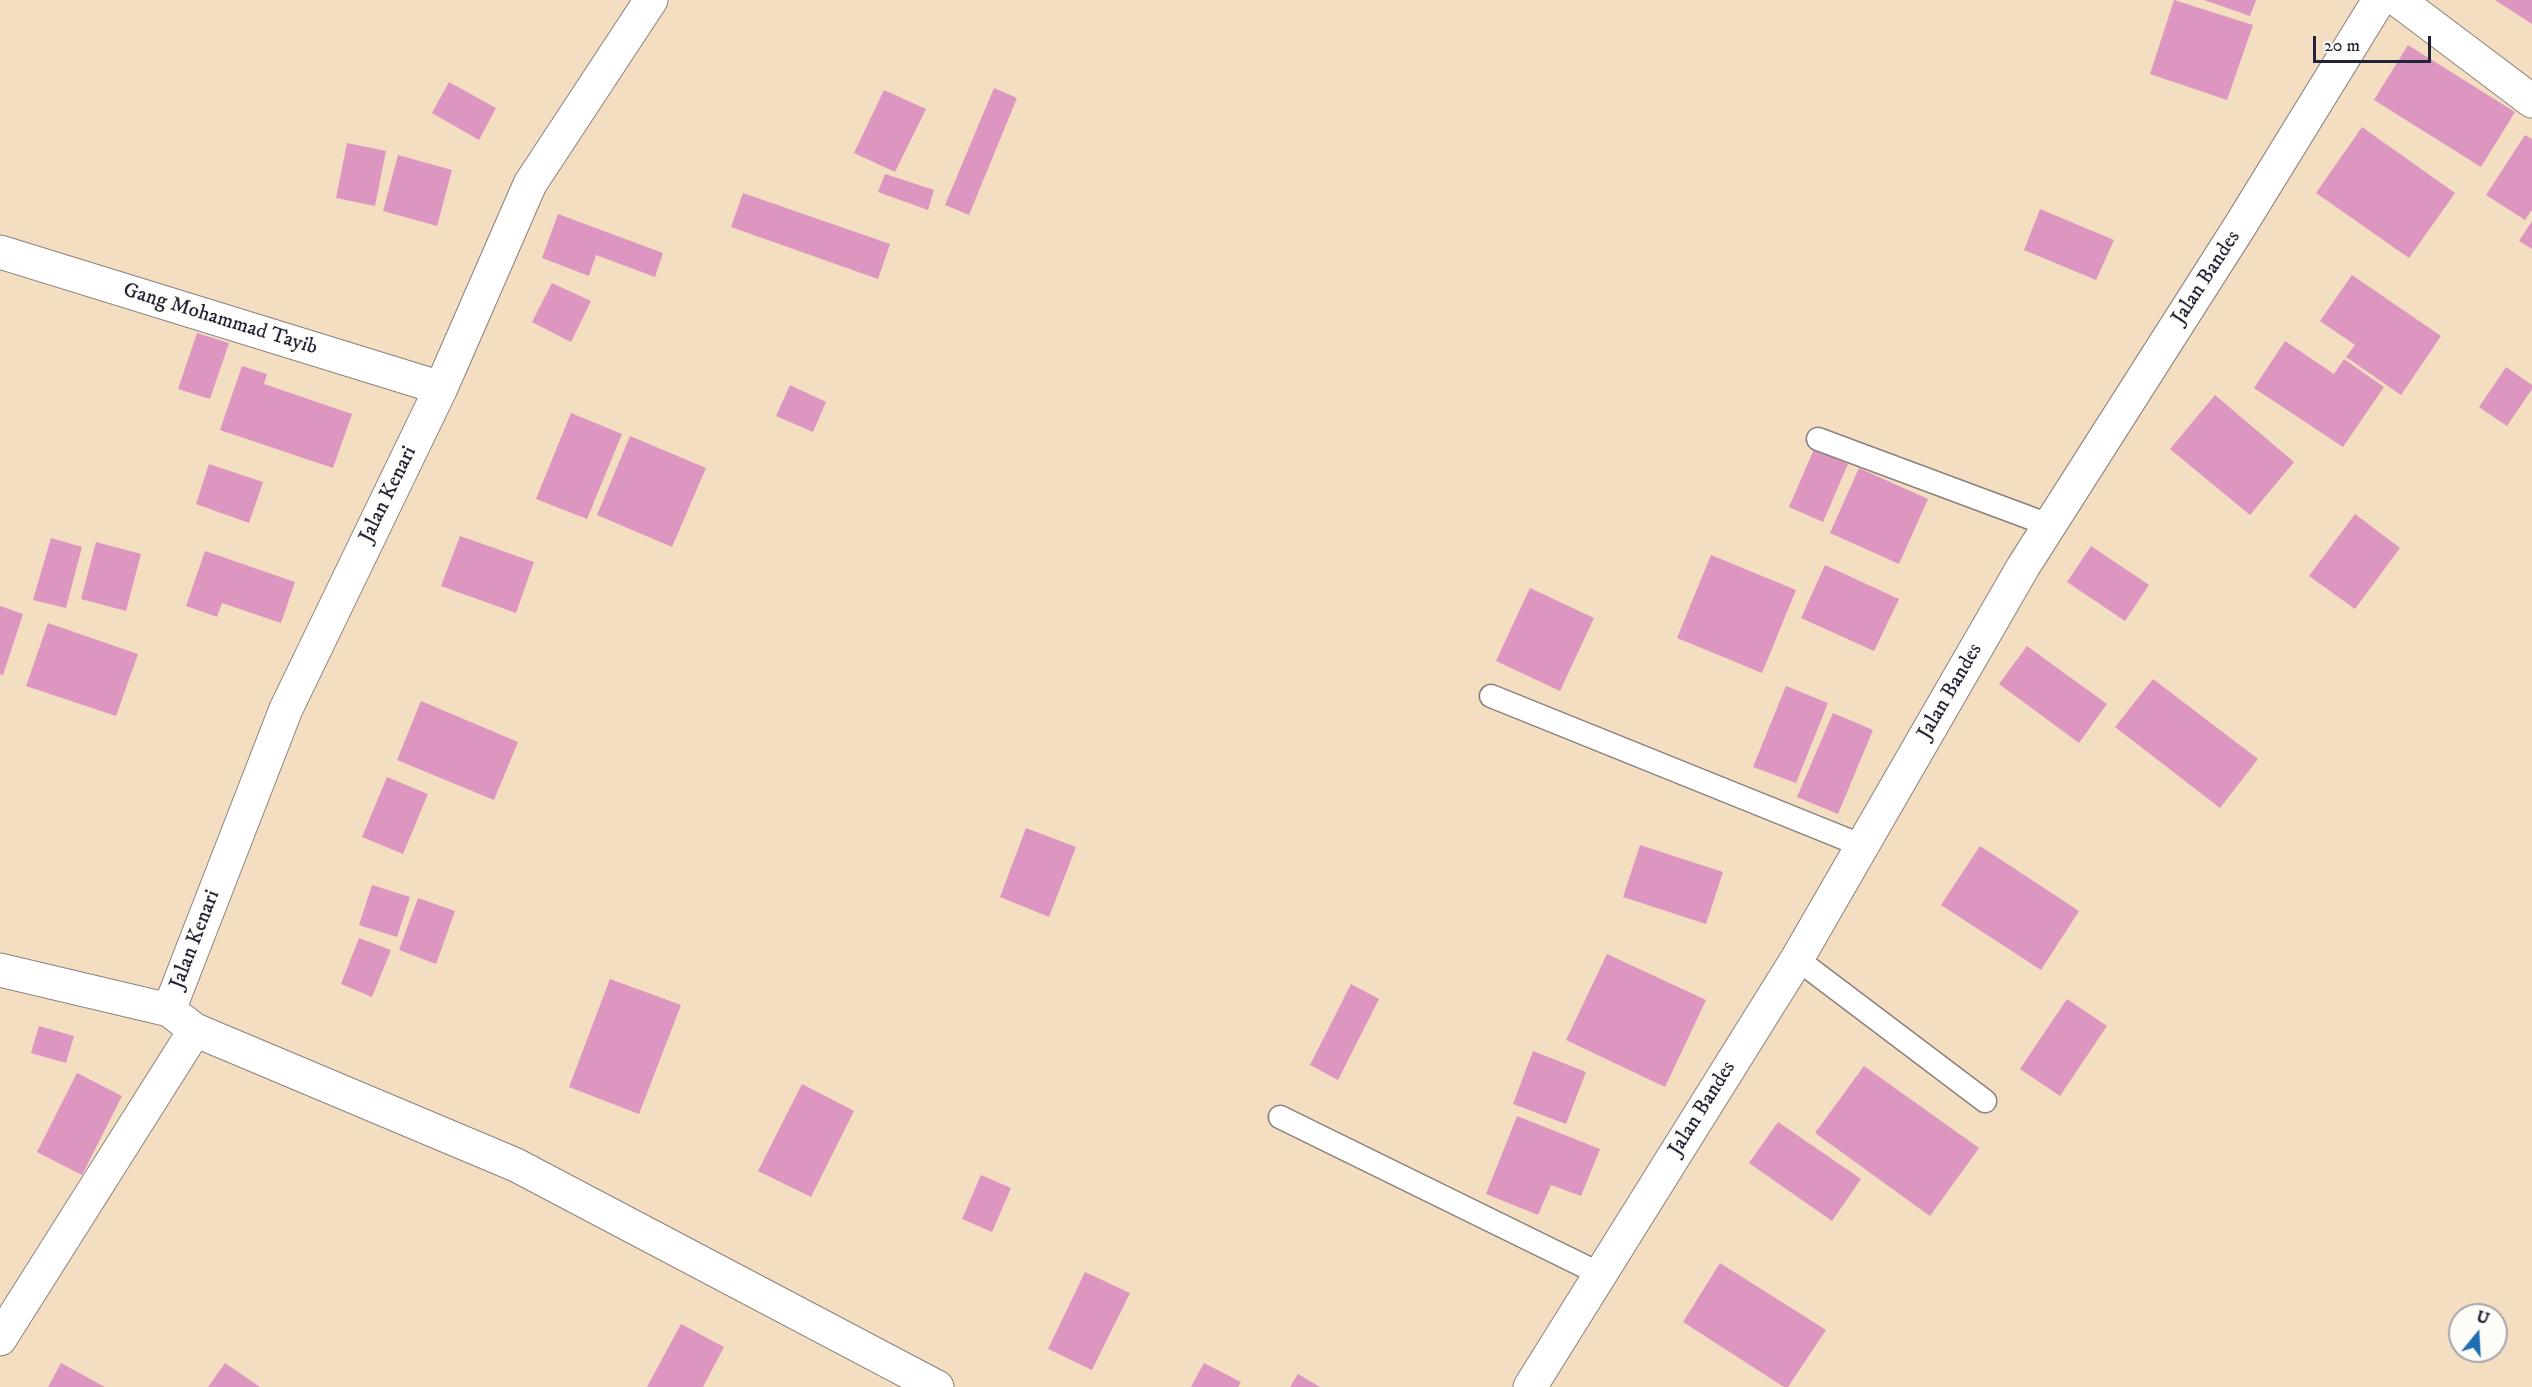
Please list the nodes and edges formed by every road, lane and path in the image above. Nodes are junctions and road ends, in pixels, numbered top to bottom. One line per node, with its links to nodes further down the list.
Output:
1 (651, 0): 6 (street, Jalan Kenari)
2 (2379, 0): 8 (street, Jalan Bandes)
3 (2398, 0): 4 (street)
4 (2532, 101)
5 (0, 252): 6 (street, Gang Mohammad Tayib)
6 (441, 388): 13 (street, Jalan Kenari)
7 (1818, 439): 8 (lane)
8 (2049, 525): 10 (street, Jalan Bandes)
9 (1491, 696): 10 (lane)
10 (1863, 846): 11 (street, Jalan Bandes)
11 (1797, 959): 15 (lane); 17 (street, Jalan Bandes)
12 (0, 970): 13 (street)
13 (169, 1010): 14 (street)
14 (195, 1030): 18 (street); 19 (street)
15 (1985, 1101)
16 (1280, 1117): 17 (lane)
17 (1600, 1275): 20 (street, Jalan Bandes)
18 (0, 1339)
19 (937, 1387)
20 (1530, 1387)

